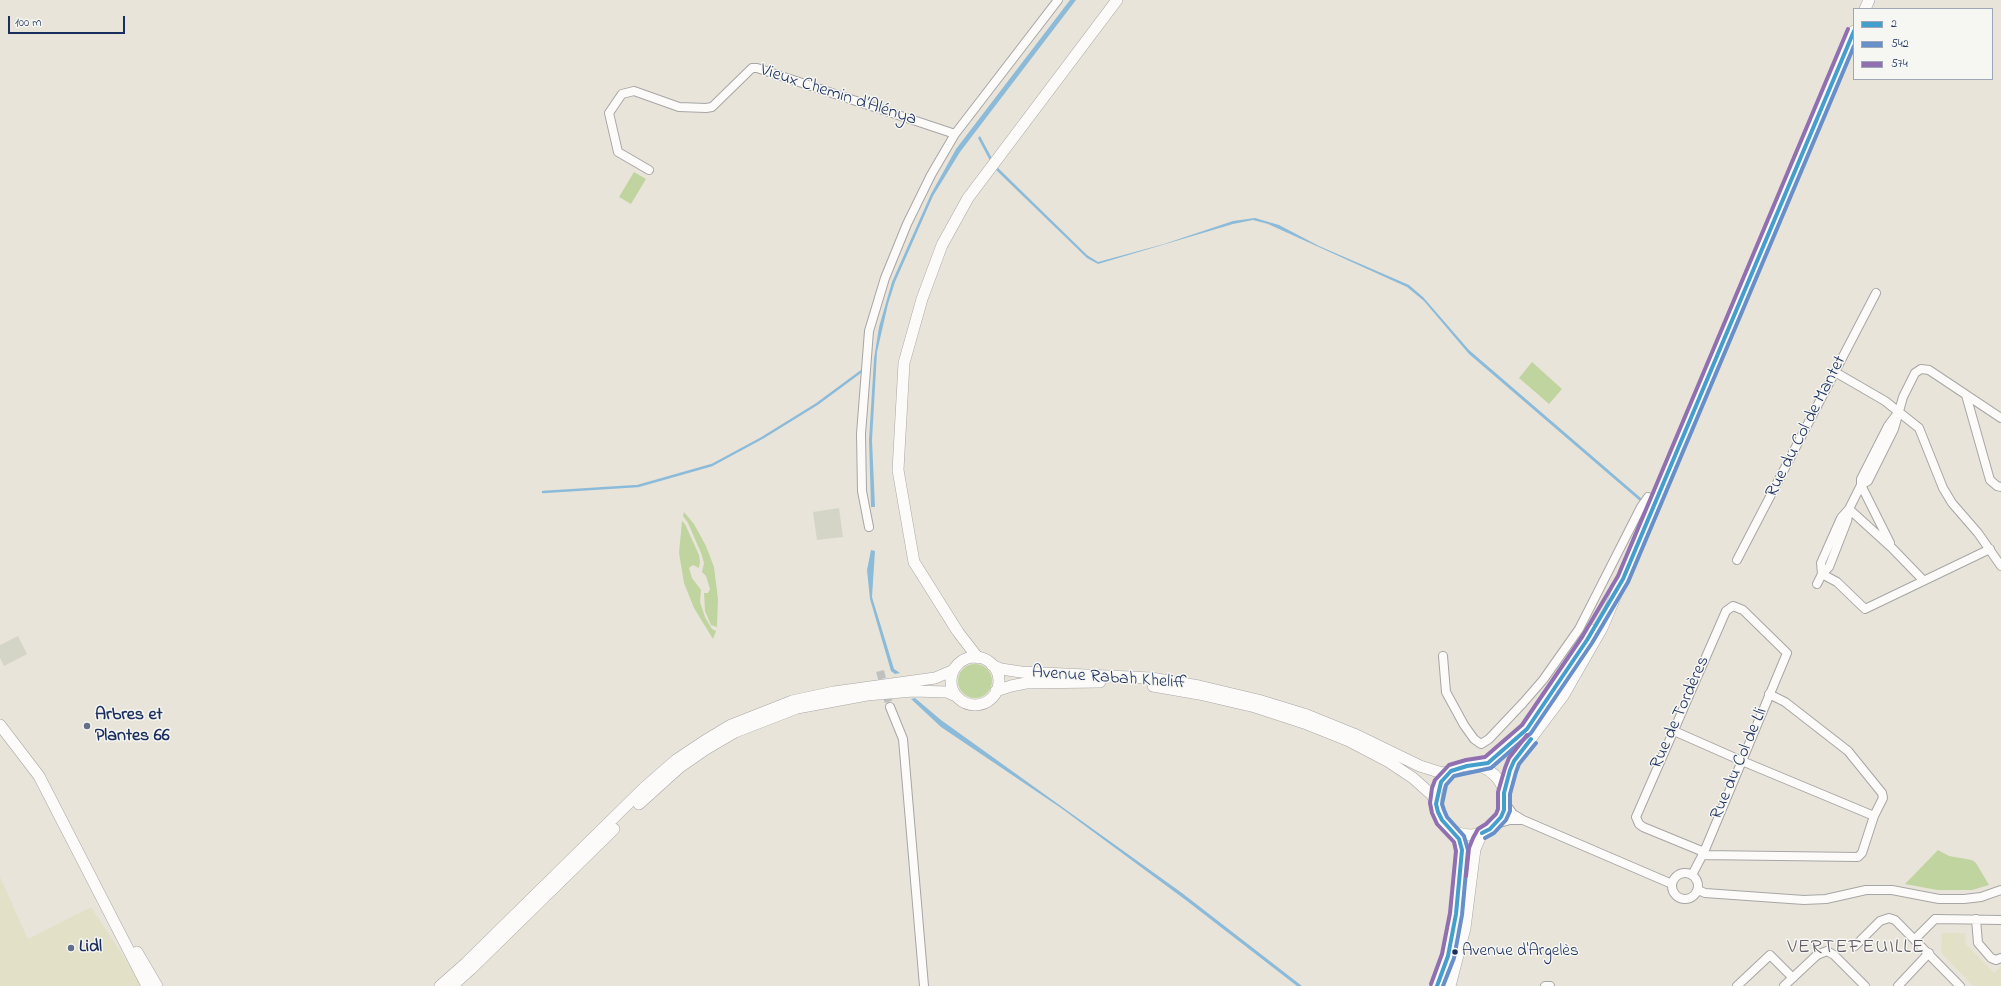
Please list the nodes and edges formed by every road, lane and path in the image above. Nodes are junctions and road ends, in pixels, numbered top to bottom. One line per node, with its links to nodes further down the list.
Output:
1 (1058, 0): 4 (street)
2 (1117, 0): 24 (main road)
3 (1853, 33): 21 (main road)
4 (955, 134): 5 (street, Vieux Chemin d’Alénya); 15 (street)
5 (649, 170)
6 (1876, 293): 7 (street, Rue du Col de Mantet)
7 (1835, 372): 9 (street); 18 (street, Rue du Col de Mantet)
8 (1966, 395): 9 (street); 10 (street); 12 (street)
9 (1899, 412): 11 (street); 17 (street)
10 (2001, 418)
11 (1861, 485): 14 (street); 16 (street)
12 (2001, 487)
13 (1648, 497): 26 (street)
14 (1849, 509): 16 (street); 20 (street)
15 (869, 527)
16 (1892, 548): 22 (street)
17 (1990, 549): 19 (street); 22 (street)
18 (1737, 560)
19 (2001, 566)
20 (1822, 574): 22 (street); 23 (street)
21 (1623, 579): 37 (main road); 39 (main road)
22 (1923, 580)
23 (1817, 584)
24 (958, 632): 27 (main road); 29 (main road)
25 (1787, 652): 31 (street, Rue du Col de Lli); 35 (street, Rue de Tordères)
26 (1443, 656)
27 (978, 658): 28 (main road); 29 (main road)
28 (992, 665): 30 (main road); 38 (main road, Avenue Rabah Kheliff)
29 (957, 666): 32 (main road); 61 (main road)
30 (996, 691): 32 (main road); 40 (main road, Avenue Rabah Kheliff)
31 (1770, 694): 36 (street, Rue du Col de Lli); 41 (street)
32 (956, 696): 62 (main road)
33 (890, 707): 63 (street)
34 (0, 725): 51 (main road)
35 (1674, 730): 36 (street); 46 (street, Rue de Tordères)
36 (1742, 761): 41 (street); 46 (street, Rue du Col de Lli)
37 (1476, 766): 38 (main road); 39 (main road)
38 (1451, 771): 40 (main road)
39 (1505, 798): 42 (street); 43 (main road)
40 (1436, 804): 44 (main road)
41 (1874, 816): 46 (street)
42 (1523, 820): 43 (street); 48 (street)
43 (1496, 824): 45 (main road)
44 (1448, 827): 45 (main road); 64 (main road)
45 (1482, 833): 65 (main road)
46 (1703, 854): 47 (street, Rue du Col de Lli)
47 (1692, 876): 48 (street); 49 (street)
48 (1672, 884): 49 (street)
49 (1698, 890): 50 (street)
50 (2001, 890)
51 (110, 912): 59 (main road); 60 (main road)
52 (1976, 919): 53 (street); 54 (street); 57 (street)
53 (2001, 920)
54 (1915, 939): 55 (street); 56 (street)
55 (1855, 946)
56 (1929, 953): 71 (street); 72 (street)
57 (2001, 958)
58 (1793, 978): 68 (street); 69 (street); 70 (street)
59 (147, 986)
60 (157, 986)
61 (440, 986)
62 (452, 986)
63 (924, 986)
64 (1437, 986)
65 (1450, 986)
66 (1545, 986): 67 (street)
67 (1550, 986)
68 (1737, 986)
69 (1784, 986)
70 (1865, 986)
71 (1898, 986)
72 (1960, 986)

